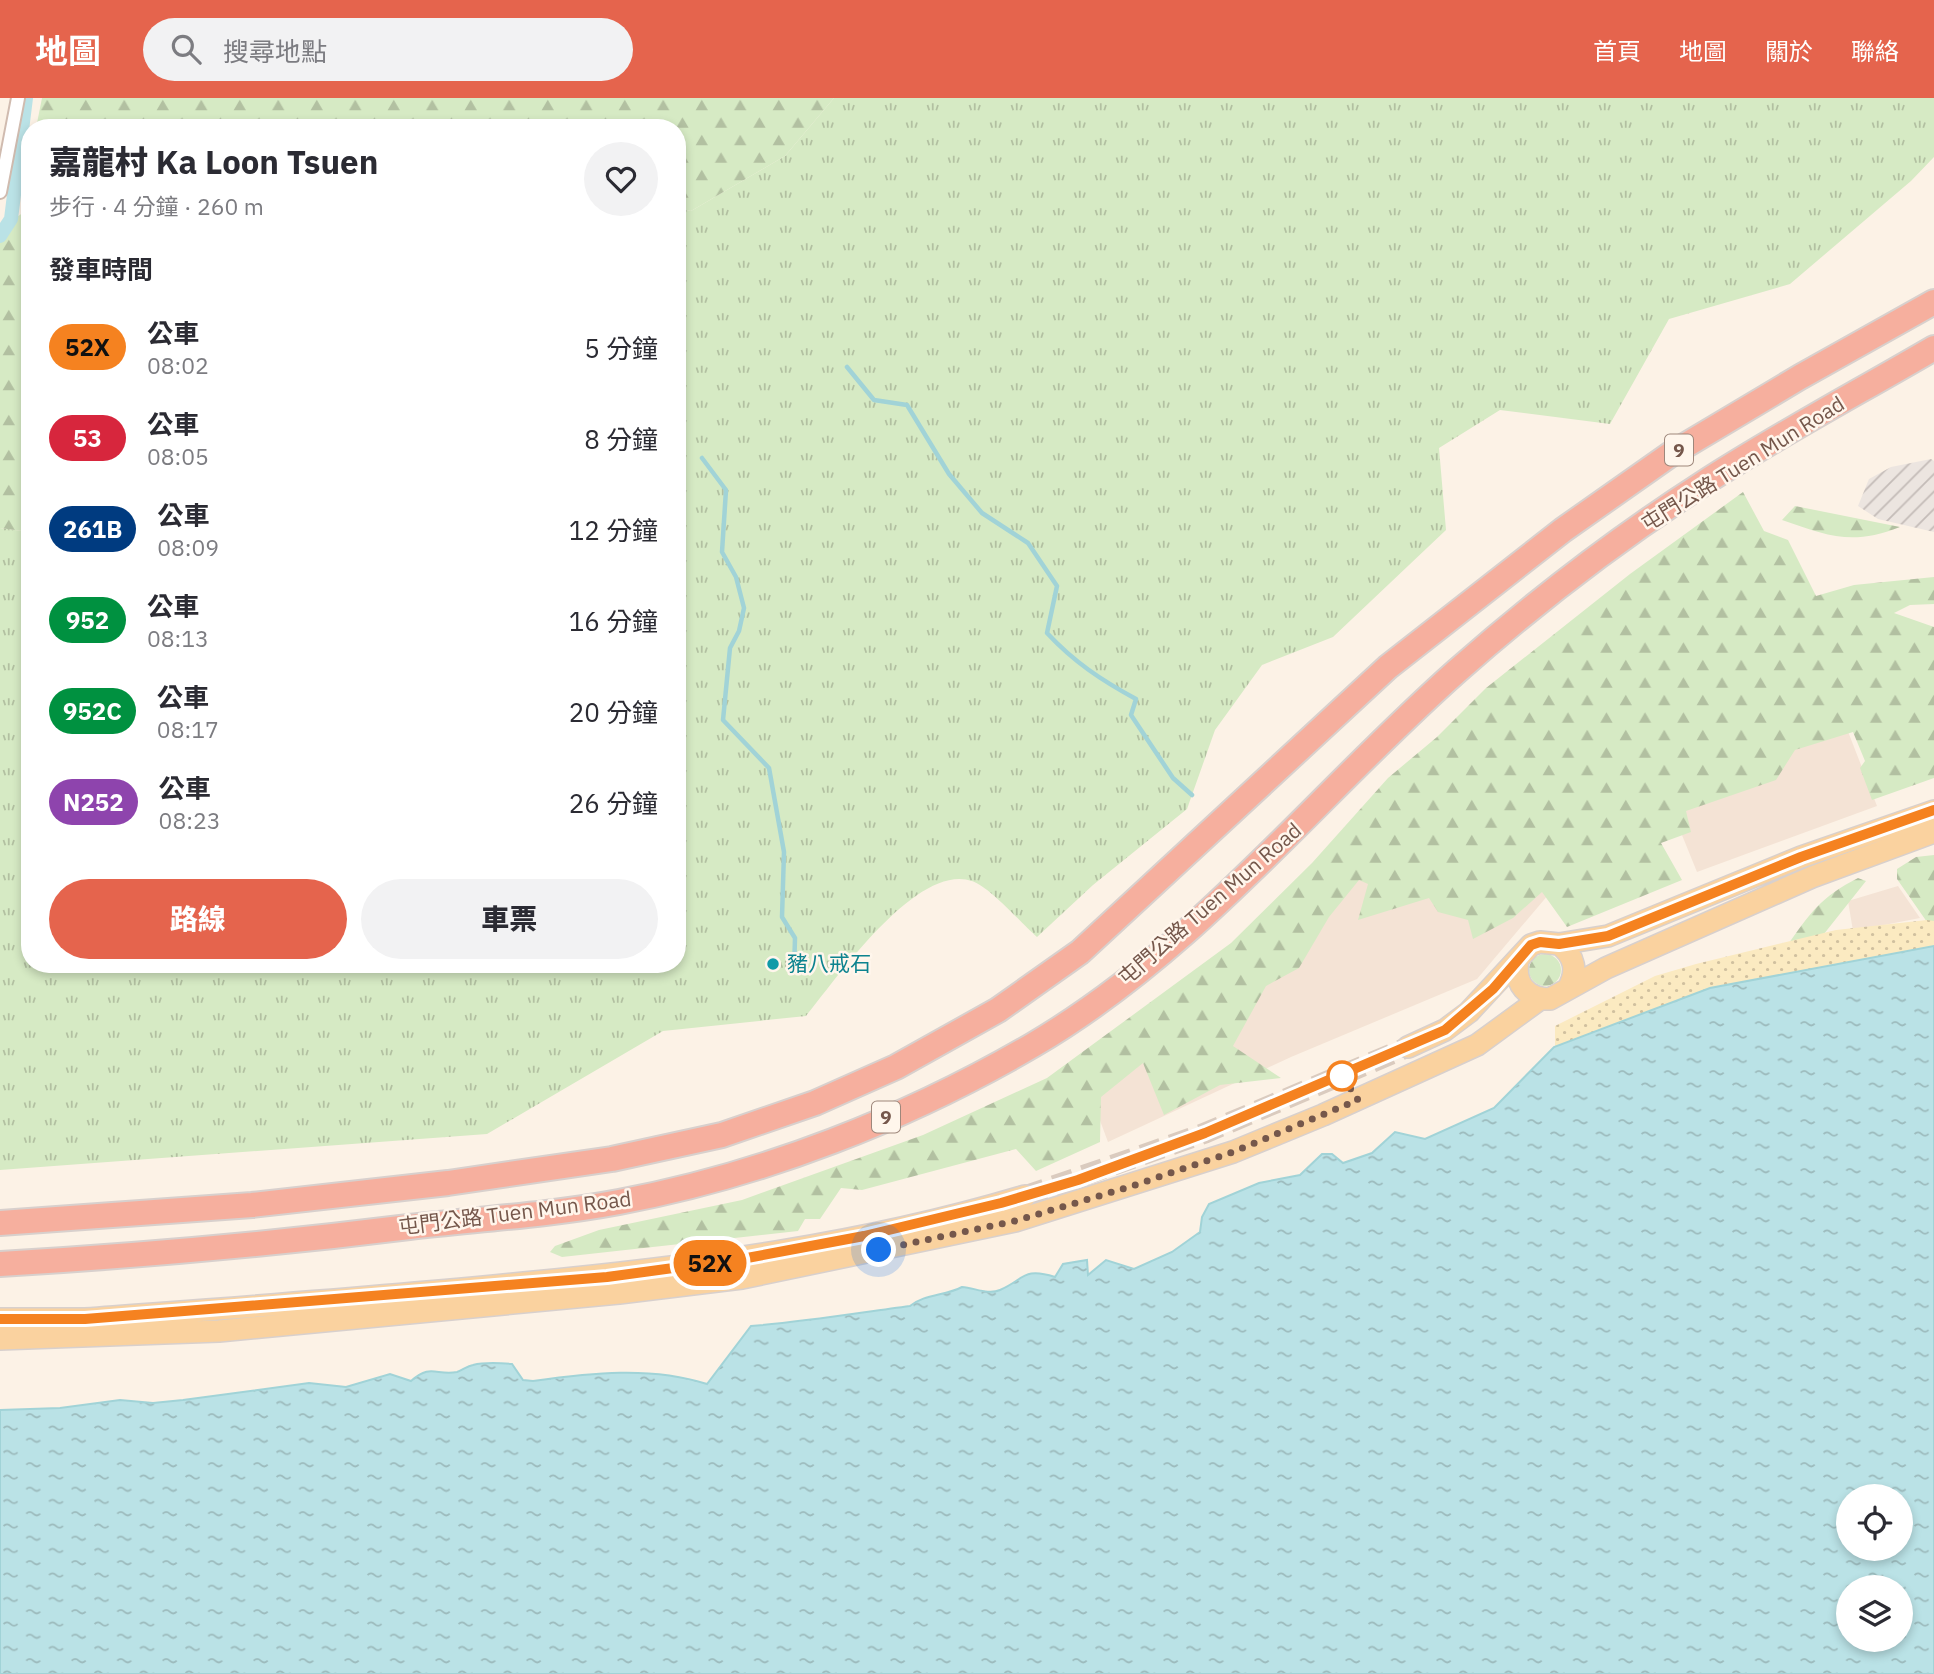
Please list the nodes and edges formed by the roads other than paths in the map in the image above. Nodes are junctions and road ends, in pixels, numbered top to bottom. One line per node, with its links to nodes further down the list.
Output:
1 (19, 98): 2 (street)
2 (0, 192)
3 (1934, 302): 13 (highway, 屯門公路 Tuen Mun Road / 9)
4 (1934, 348): 14 (highway, 屯門公路 Tuen Mun Road / 9)
5 (1934, 811): 7 (main road)
6 (1934, 832): 9 (main road)
7 (1559, 944): 8 (main road); 9 (main road)
8 (1518, 961): 10 (main road); 11 (main road)
9 (1568, 989): 10 (main road)
10 (1540, 999): 15 (main road)
11 (1408, 1047)
12 (1025, 1196): 15 (main road)
13 (0, 1223)
14 (0, 1264)
15 (551, 1291): 16 (main road); 17 (main road)
16 (0, 1319)
17 (0, 1339)

